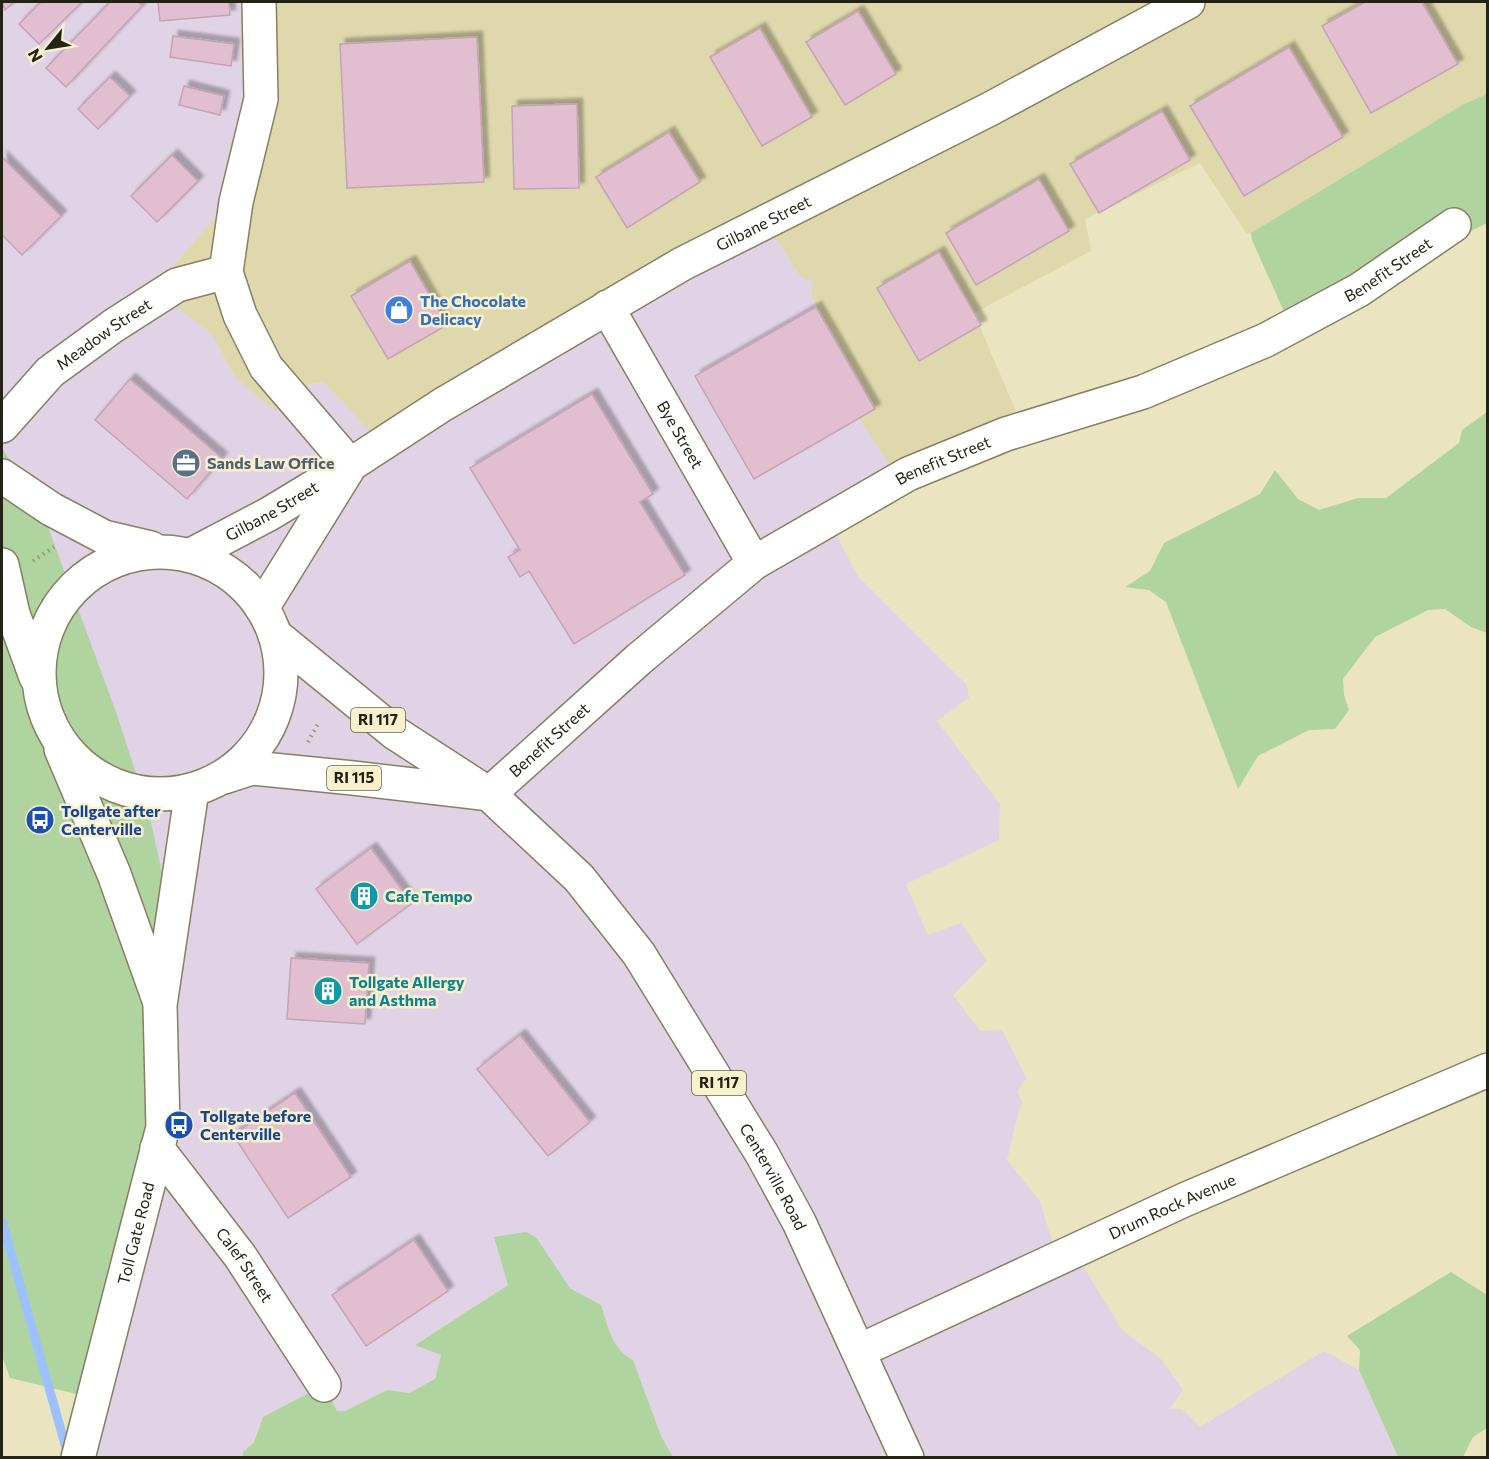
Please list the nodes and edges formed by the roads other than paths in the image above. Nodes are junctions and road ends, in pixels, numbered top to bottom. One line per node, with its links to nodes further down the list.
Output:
1 (259, 2): 4 (street)
2 (1188, 2): 5 (street, Gilbane Street)
3 (1454, 225): 10 (street, Benefit Street)
4 (226, 272): 6 (street, Meadow Street); 7 (street)
5 (607, 307): 7 (street, Gilbane Street); 10 (street, Bye Street)
6 (2, 426)
7 (350, 465): 9 (street, Gilbane Street); 12 (street, Gilbane Street)
8 (2, 476): 9 (street, Centerville Road)
9 (176, 553): 12 (street, Centerville Road); 13 (street)
10 (754, 563): 16 (street, Benefit Street)
11 (13, 566): 13 (street)
12 (269, 621): 15 (street); 16 (street, Centerville Road / RI 117)
13 (39, 687): 14 (street)
14 (53, 729): 15 (street); 17 (street, Toll Gate Road)
15 (206, 784): 16 (street, RI 115); 17 (street, Toll Gate Road)
16 (489, 794): 20 (street, Centerville Road / RI 117)
17 (160, 1005): 19 (street, Toll Gate Road)
18 (1488, 1070): 20 (street, Drum Rock Avenue)
19 (157, 1148): 21 (street, Calef Street); 23 (street, Toll Gate Road)
20 (859, 1351): 22 (street, Centerville Road / RI 117)
21 (324, 1385)
22 (888, 1415): 24 (street, Centerville Road / RI 117); 25 (street, Centerville Road / RI 117)
23 (78, 1458)
24 (902, 1458)
25 (908, 1458)

